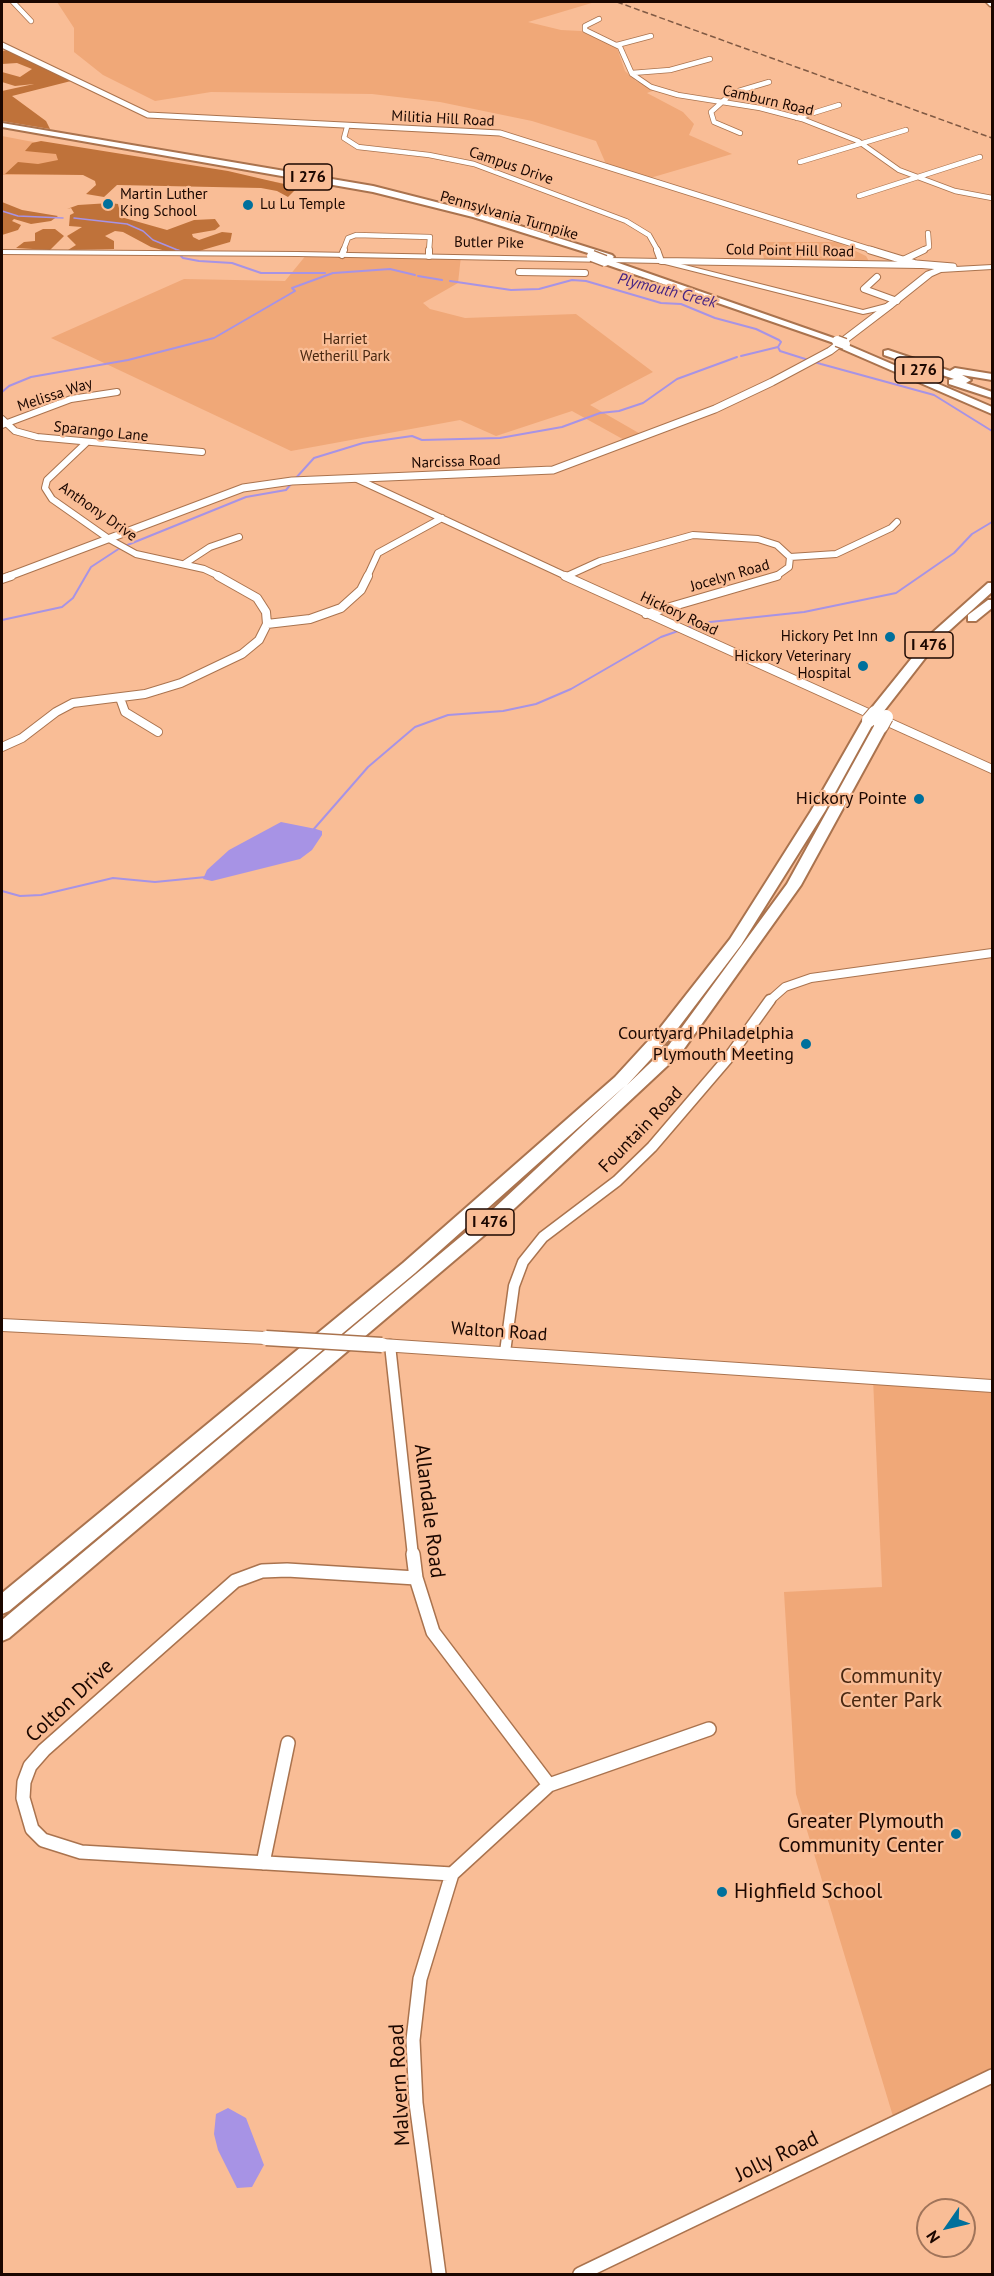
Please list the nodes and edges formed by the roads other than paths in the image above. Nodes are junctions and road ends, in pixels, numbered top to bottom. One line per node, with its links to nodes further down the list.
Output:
1 (13, 2): 5 (street)
2 (989, 2): 3 (main road)
3 (993, 5)
4 (599, 19): 7 (street)
5 (31, 21)
6 (577, 30): 7 (street)
7 (585, 30): 10 (street)
8 (651, 36): 10 (street)
9 (2, 45): 17 (street, Militia Hill Road)
10 (618, 45): 12 (street)
11 (710, 59): 12 (street)
12 (632, 73): 14 (street, Camburn Road)
13 (769, 82): 14 (street)
14 (721, 102): 16 (street, Camburn Road); 20 (street)
15 (839, 105): 16 (street)
16 (797, 118): 21 (street, Camburn Road)
17 (347, 127): 33 (street, Militia Hill Road); 34 (street, Campus Drive)
18 (2, 128): 32 (highway, Pennsylvania Turnpike / I 276, bridge); 32 (highway, Pennsylvania Turnpike / I 276)
19 (906, 130): 21 (street)
20 (740, 134)
21 (862, 143): 23 (street); 24 (street, Camburn Road)
22 (980, 157): 24 (street)
23 (800, 162)
24 (917, 177): 25 (street); 26 (street, Camburn Road)
25 (860, 196)
26 (993, 198)
27 (928, 232): 33 (street)
28 (2, 252): 29 (main road, Butler Pike)
29 (342, 255): 30 (main road, Butler Pike); 30 (street)
30 (429, 256): 31 (main road, Butler Pike)
31 (519, 258): 34 (main road, Butler Pike); 38 (street)
32 (607, 259): 42 (highway, Pennsylvania Turnpike / I 276); 42 (highway, Pennsylvania Turnpike / I 276)
33 (903, 260): 35 (street, Militia Hill Road)
34 (661, 261): 35 (street, Cold Point Hill Road); 41 (main road, Butler Pike)
35 (920, 265): 36 (street, Militia Hill Road)
36 (953, 267): 37 (main road, Butler Pike); 40 (main road, Butler Pike)
37 (993, 267)
38 (585, 273)
39 (877, 277): 40 (street)
40 (897, 301): 41 (main road, Butler Pike)
41 (889, 306): 52 (street, Narcissa Road)
42 (842, 342): 43 (highway, Pennsylvania Turnpike / I 276); 47 (highway, Pennsylvania Turnpike / I 276); 48 (highway)
43 (908, 360): 44 (highway); 45 (highway, Pennsylvania Turnpike / I 276)
44 (993, 377)
45 (993, 389)
46 (117, 392): 49 (street, Melissa Way)
47 (993, 395)
48 (993, 412)
49 (3, 423): 50 (street, Sparango Lane)
50 (86, 443): 51 (street, Sparango Lane); 56 (street, Anthony Drive)
51 (202, 452)
52 (357, 479): 53 (street, Hickory Road); 56 (street, Narcissa Road)
53 (442, 518): 59 (street, Hickory Road); 64 (street)
54 (897, 522): 57 (street)
55 (239, 537): 58 (street)
56 (109, 540): 58 (street, Anthony Drive); 60 (street, Narcissa Road)
57 (790, 557): 59 (street, Jocelyn Road); 63 (street, Jocelyn Road)
58 (184, 564): 64 (street, Anthony Drive)
59 (567, 576): 63 (street, Hickory Road)
60 (2, 579)
61 (993, 586): 66 (highway, I 476)
62 (993, 601): 66 (highway, I 476)
63 (646, 614): 69 (street, Hickory Road)
64 (267, 624): 65 (street)
65 (120, 698): 67 (street); 68 (street)
66 (878, 719): 76 (highway, I 476); 77 (highway, I 476)
67 (158, 732)
68 (2, 747)
69 (993, 769)
70 (993, 953): 73 (street, Fountain Road)
71 (2, 1325): 72 (main road, Walton Road, bridge)
72 (386, 1345): 73 (main road, Walton Road); 75 (street, Allandale Road)
73 (505, 1352): 74 (main road, Walton Road)
74 (993, 1386)
75 (416, 1578): 80 (street, Allandale Road); 81 (street, Colton Drive)
76 (2, 1605)
77 (2, 1632)
78 (709, 1729): 80 (street)
79 (288, 1743): 81 (street)
80 (549, 1785): 82 (street)
81 (263, 1863): 82 (street, Colton Drive)
82 (452, 1874): 84 (street, Malvern Road)
83 (993, 2076): 85 (street, Jolly Road)
84 (439, 2274)
85 (580, 2274)

